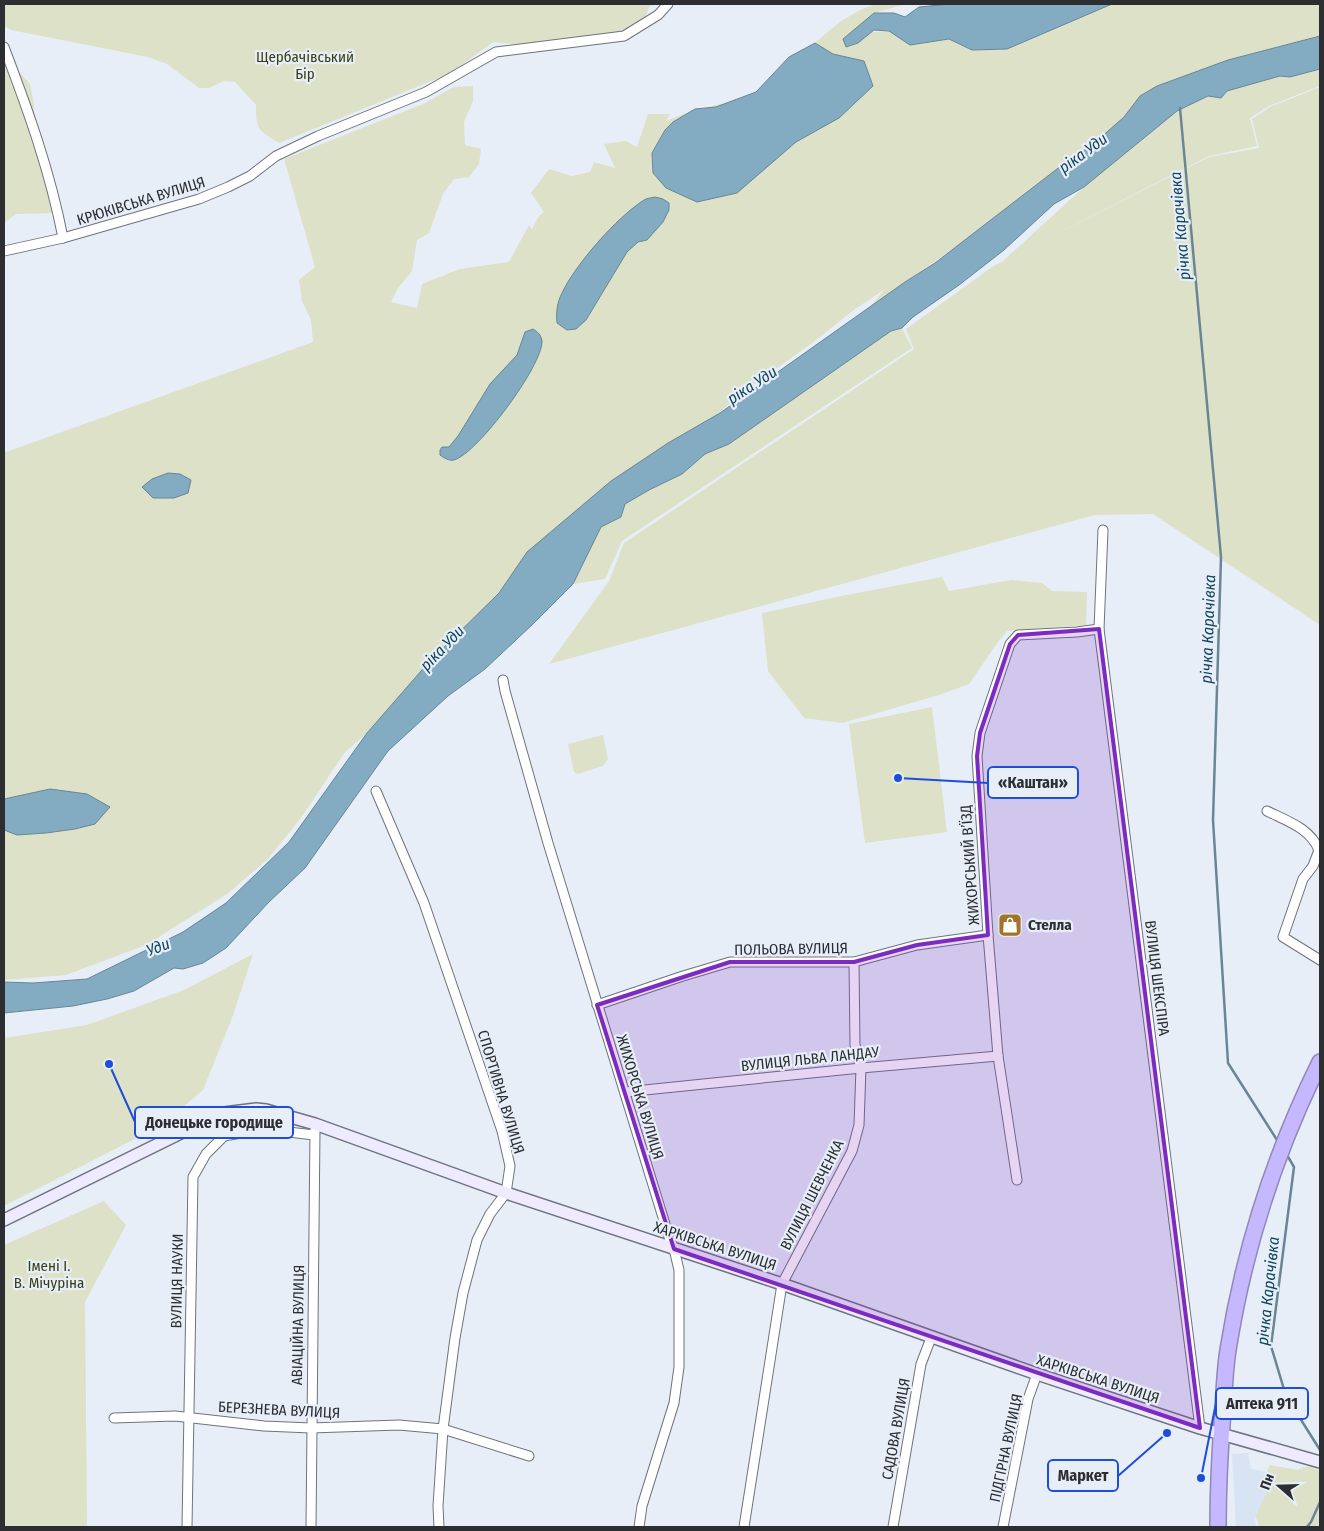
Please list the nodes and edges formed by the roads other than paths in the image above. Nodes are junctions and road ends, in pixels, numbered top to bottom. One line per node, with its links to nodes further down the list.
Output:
1 (668, 4): 3 (street, КРЮКІВСЬКА ВУЛИЦЯ)
2 (4, 47): 3 (street)
3 (63, 238): 4 (street, КРЮКІВСЬКА ВУЛИЦЯ)
4 (4, 251)
5 (1103, 530): 6 (street, ВУЛИЦЯ ШЕКСПІРА)
6 (1099, 629): 10 (street, ЖИХОРСЬКИЙ В’ЇЗД); 30 (street, ВУЛИЦЯ ШЕКСПІРА)
7 (503, 680): 13 (street, ЖИХОРСЬКА ВУЛИЦЯ)
8 (376, 790): 21 (street, СПОРТИВНА ВУЛИЦЯ)
9 (1267, 811): 11 (street)
10 (988, 935): 12 (street, ПОЛЬОВА ВУЛИЦЯ); 14 (street, ЖИХОРСЬКИЙ В’ЇЗД)
11 (1320, 960)
12 (854, 962): 13 (street, ПОЛЬОВА ВУЛИЦЯ); 16 (street, ВУЛИЦЯ ШЕВЧЕНКА)
13 (597, 1005): 17 (street, ЖИХОРСЬКА ВУЛИЦЯ)
14 (998, 1056): 16 (street, ВУЛИЦЯ ЛЬВА ЛАНДАУ); 20 (street, ЖИХОРСЬКИЙ В’ЇЗД)
15 (1320, 1062): 32 (highway)
16 (861, 1068): 17 (street, ВУЛИЦЯ ЛЬВА ЛАНДАУ); 24 (street, ВУЛИЦЯ ШЕВЧЕНКА)
17 (625, 1092): 23 (street, ЖИХОРСЬКА ВУЛИЦЯ)
18 (315, 1124): 19 (street, АВІАЦІЙНА ВУЛИЦЯ); 21 (main road, ХАРКІВСЬКА ВУЛИЦЯ); 22 (main road, ХАРКІВСЬКА ВУЛИЦЯ)
19 (314, 1136): 28 (street, ВУЛИЦЯ НАУКИ); 29 (street, АВІАЦІЙНА ВУЛИЦЯ)
20 (1017, 1180)
21 (506, 1193): 23 (main road, ХАРКІВСЬКА ВУЛИЦЯ); 31 (street, СПОРТИВНА ВУЛИЦЯ)
22 (4, 1220)
23 (674, 1249): 24 (main road, ХАРКІВСЬКА ВУЛИЦЯ); 38 (street, ЖИХОРСЬКА ВУЛИЦЯ)
24 (782, 1284): 25 (main road, ХАРКІВСЬКА ВУЛИЦЯ); 39 (street, ВУЛИЦЯ ШЕВЧЕНКА)
25 (931, 1338): 26 (main road, ХАРКІВСЬКА ВУЛИЦЯ); 40 (street, САДОВА ВУЛИЦЯ)
26 (1037, 1374): 30 (main road, ХАРКІВСЬКА ВУЛИЦЯ); 41 (street, ПІДГІРНА ВУЛИЦЯ)
27 (114, 1418): 28 (street, БЕРЕЗНЕВА ВУЛИЦЯ)
28 (188, 1418): 29 (street, БЕРЕЗНЕВА ВУЛИЦЯ); 35 (street, ВУЛИЦЯ НАУКИ)
29 (311, 1428): 31 (street, БЕРЕЗНЕВА ВУЛИЦЯ); 36 (street, АВІАЦІЙНА ВУЛИЦЯ)
30 (1200, 1428): 32 (main road, ХАРКІВСЬКА ВУЛИЦЯ)
31 (443, 1429): 33 (street, БЕРЕЗНЕВА ВУЛИЦЯ); 37 (street, СПОРТИВНА ВУЛИЦЯ)
32 (1221, 1435): 34 (main road, ХАРКІВСЬКА ВУЛИЦЯ); 42 (highway)
33 (529, 1456)
34 (1320, 1462)
35 (187, 1527)
36 (311, 1527)
37 (439, 1527)
38 (639, 1527)
39 (744, 1527)
40 (893, 1527)
41 (1004, 1527)
42 (1218, 1527)

